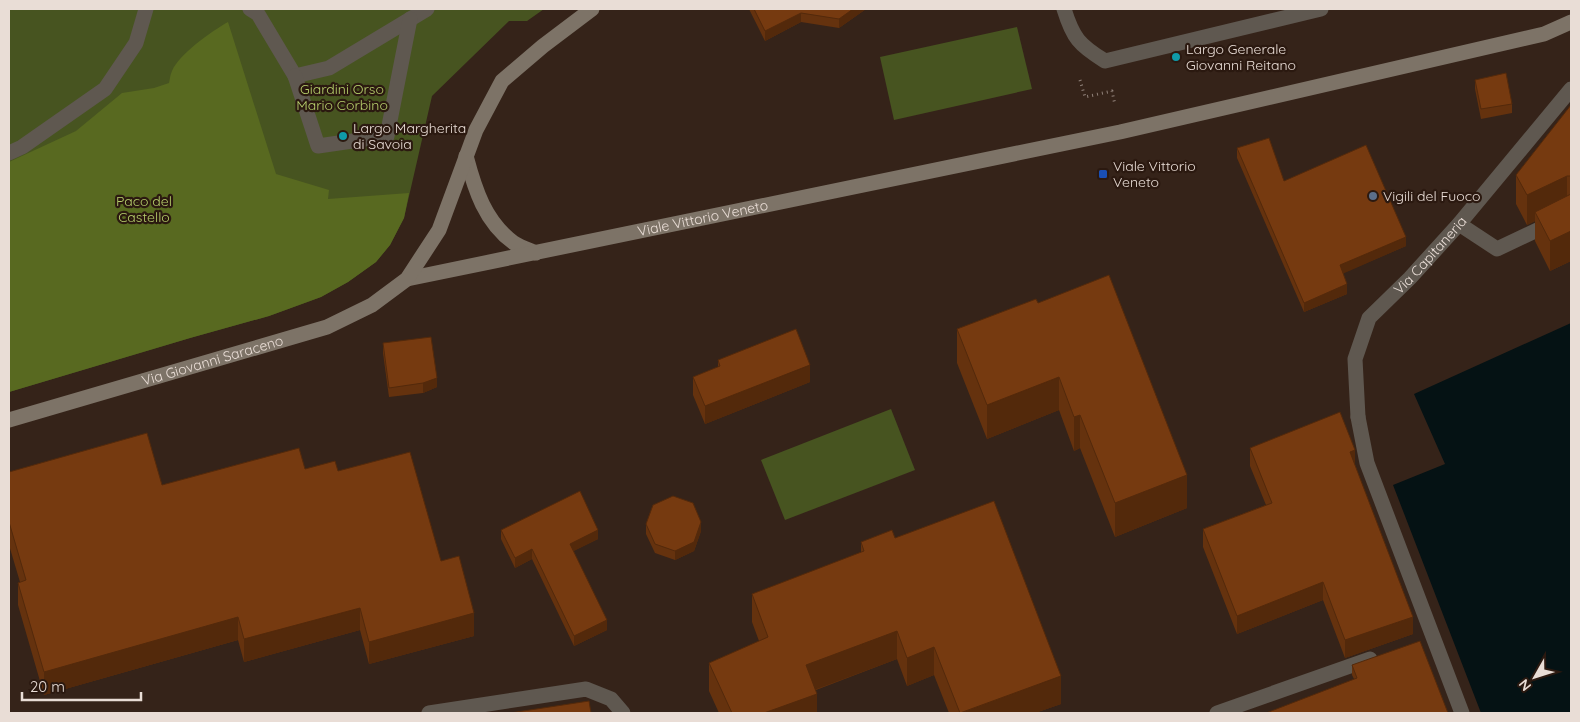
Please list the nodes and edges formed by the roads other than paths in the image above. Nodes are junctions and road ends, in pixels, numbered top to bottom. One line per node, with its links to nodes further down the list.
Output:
1 (146, 9): 11 (street)
2 (250, 9): 9 (street)
3 (426, 9): 7 (street)
4 (592, 9): 12 (main road)
5 (1064, 9): 6 (street)
6 (1321, 9)
7 (410, 19): 9 (street); 9 (street)
8 (1571, 22): 15 (main road, Viale Vittorio Veneto)
9 (295, 76)
10 (1571, 89): 14 (street, Via Capitaneria)
11 (9, 153)
12 (466, 156): 15 (main road); 16 (main road)
13 (1571, 214): 14 (street)
14 (1459, 224): 18 (street, Via Capitaneria)
15 (536, 252): 16 (main road, Viale Vittorio Veneto)
16 (407, 279): 17 (main road, Via Giovanni Saraceno)
17 (9, 420)
18 (1433, 636): 19 (street); 24 (street, Via Capitaneria)
19 (1415, 643)
20 (1380, 655): 23 (street)
21 (429, 713): 22 (street)
22 (624, 713)
23 (1217, 713)
24 (1462, 713)

